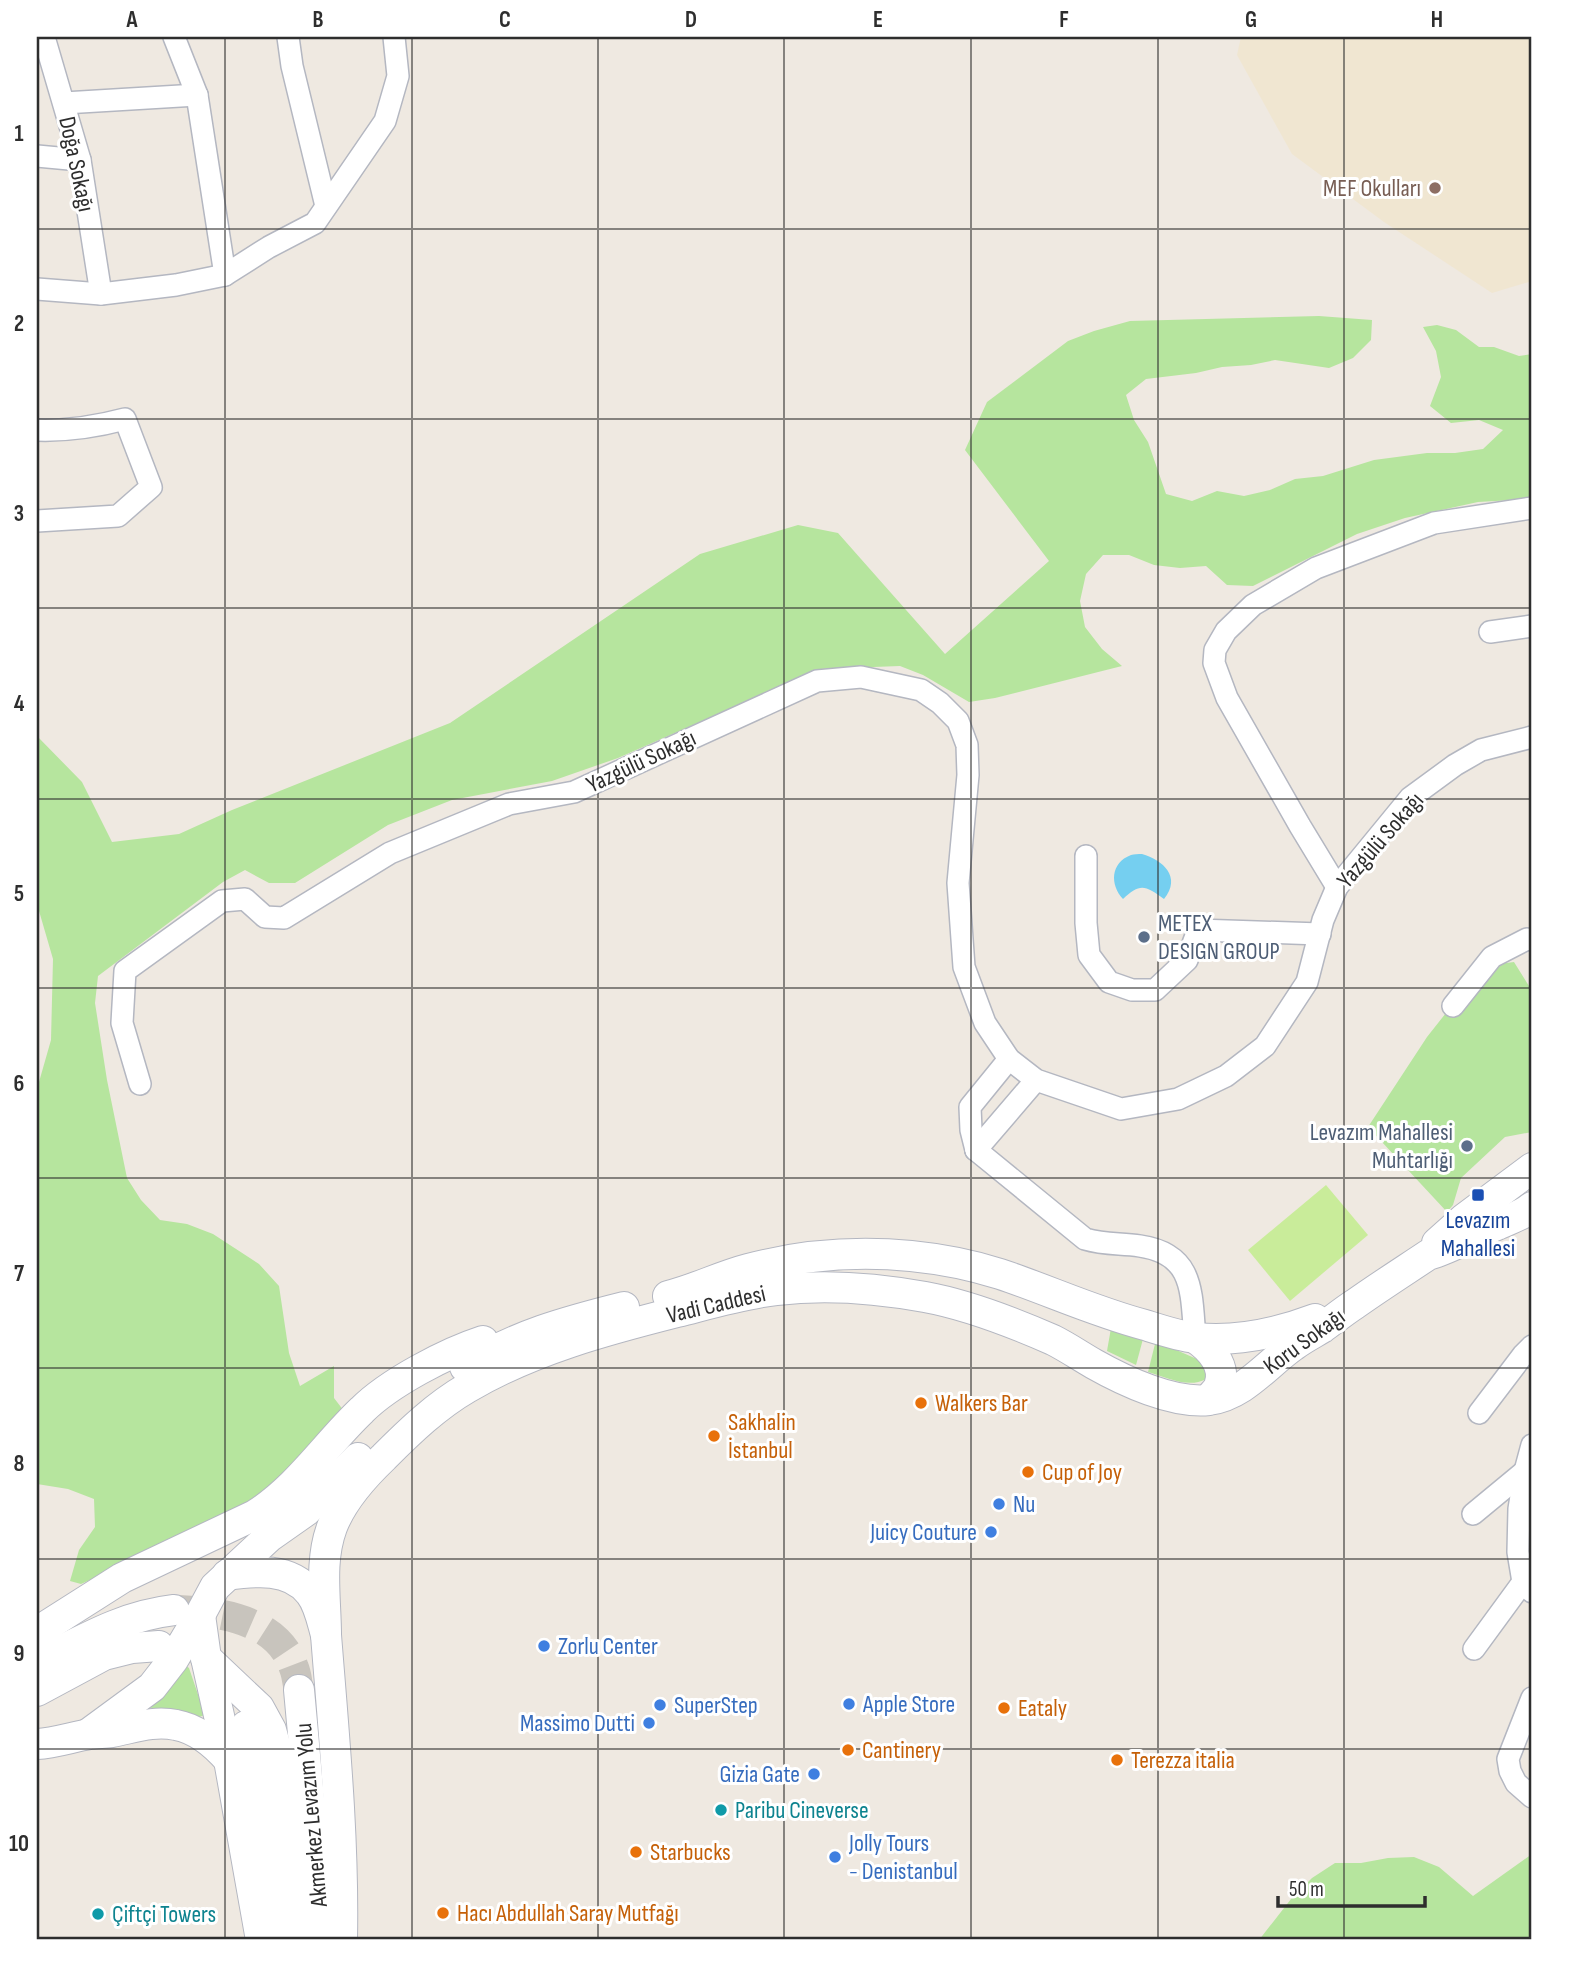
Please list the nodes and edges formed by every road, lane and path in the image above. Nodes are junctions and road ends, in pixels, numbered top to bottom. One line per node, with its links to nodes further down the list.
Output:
1 (44, 37): 6 (street, Doğa Sokağı)
2 (174, 37): 5 (street)
3 (288, 37): 9 (street)
4 (394, 37): 9 (street)
5 (197, 95): 6 (street); 10 (street)
6 (64, 103): 8 (street, Doğa Sokağı)
7 (37, 156): 8 (street)
8 (80, 160): 12 (street, Doğa Sokağı)
9 (326, 206): 10 (street)
10 (225, 275): 12 (street)
11 (37, 289): 12 (street)
12 (101, 294)
13 (37, 430): 15 (street)
14 (1532, 508): 20 (street)
15 (37, 521)
16 (1532, 626): 17 (street)
17 (1490, 632)
18 (1532, 737): 20 (street, Yazgülü Sokağı)
19 (1086, 856): 21 (street)
20 (1337, 887): 21 (street, Yazgülü Sokağı)
21 (1320, 934): 25 (street, Yazgülü Sokağı)
22 (1532, 940): 23 (street)
23 (1453, 1006)
24 (1009, 1059): 25 (street, Yazgülü Sokağı); 26 (street, Yazgülü Sokağı); 27 (street)
25 (1036, 1080): 27 (street)
26 (140, 1084)
27 (976, 1150): 34 (street)
28 (1530, 1172): 29 (main road, Koru Sokağı)
29 (1500, 1192): 30 (main road); 31 (main road, Koru Sokağı)
30 (1524, 1212): 31 (main road, Koru Sokağı)
31 (1428, 1255): 32 (main road, Koru Sokağı)
32 (1352, 1306): 34 (main road, Koru Sokağı); 36 (main road, Koru Sokağı)
33 (531, 1333): 34 (main road, Vadi Caddesi); 42 (main road); 45 (main road)
34 (1209, 1338): 36 (main road); 37 (main road)
35 (1532, 1346): 38 (street)
36 (1255, 1377): 37 (main road, Vadi Caddesi)
37 (1208, 1400): 46 (main road, Vadi Caddesi)
38 (1479, 1413)
39 (1532, 1445): 40 (street)
40 (1525, 1471): 41 (street); 43 (street)
41 (1473, 1514)
42 (227, 1575): 44 (main road); 46 (main road)
43 (1527, 1587): 48 (street)
44 (187, 1613): 49 (main road); 50 (main road); 55 (main road)
45 (37, 1632)
46 (326, 1635): 63 (main road)
47 (159, 1646): 52 (main road)
48 (1474, 1649)
49 (206, 1658): 57 (main road); 61 (main road)
50 (37, 1663)
51 (299, 1690): 62 (main road, Akmerkez Levazım Yolu)
52 (37, 1691)
53 (1532, 1698): 58 (street)
54 (246, 1726): 60 (main road, Akmerkez Levazım Yolu)
55 (88, 1734): 56 (main road); 57 (main road)
56 (37, 1744)
57 (229, 1760): 59 (main road)
58 (1532, 1797)
59 (261, 1940)
60 (283, 1940)
61 (302, 1940)
62 (322, 1940)
63 (342, 1940)

